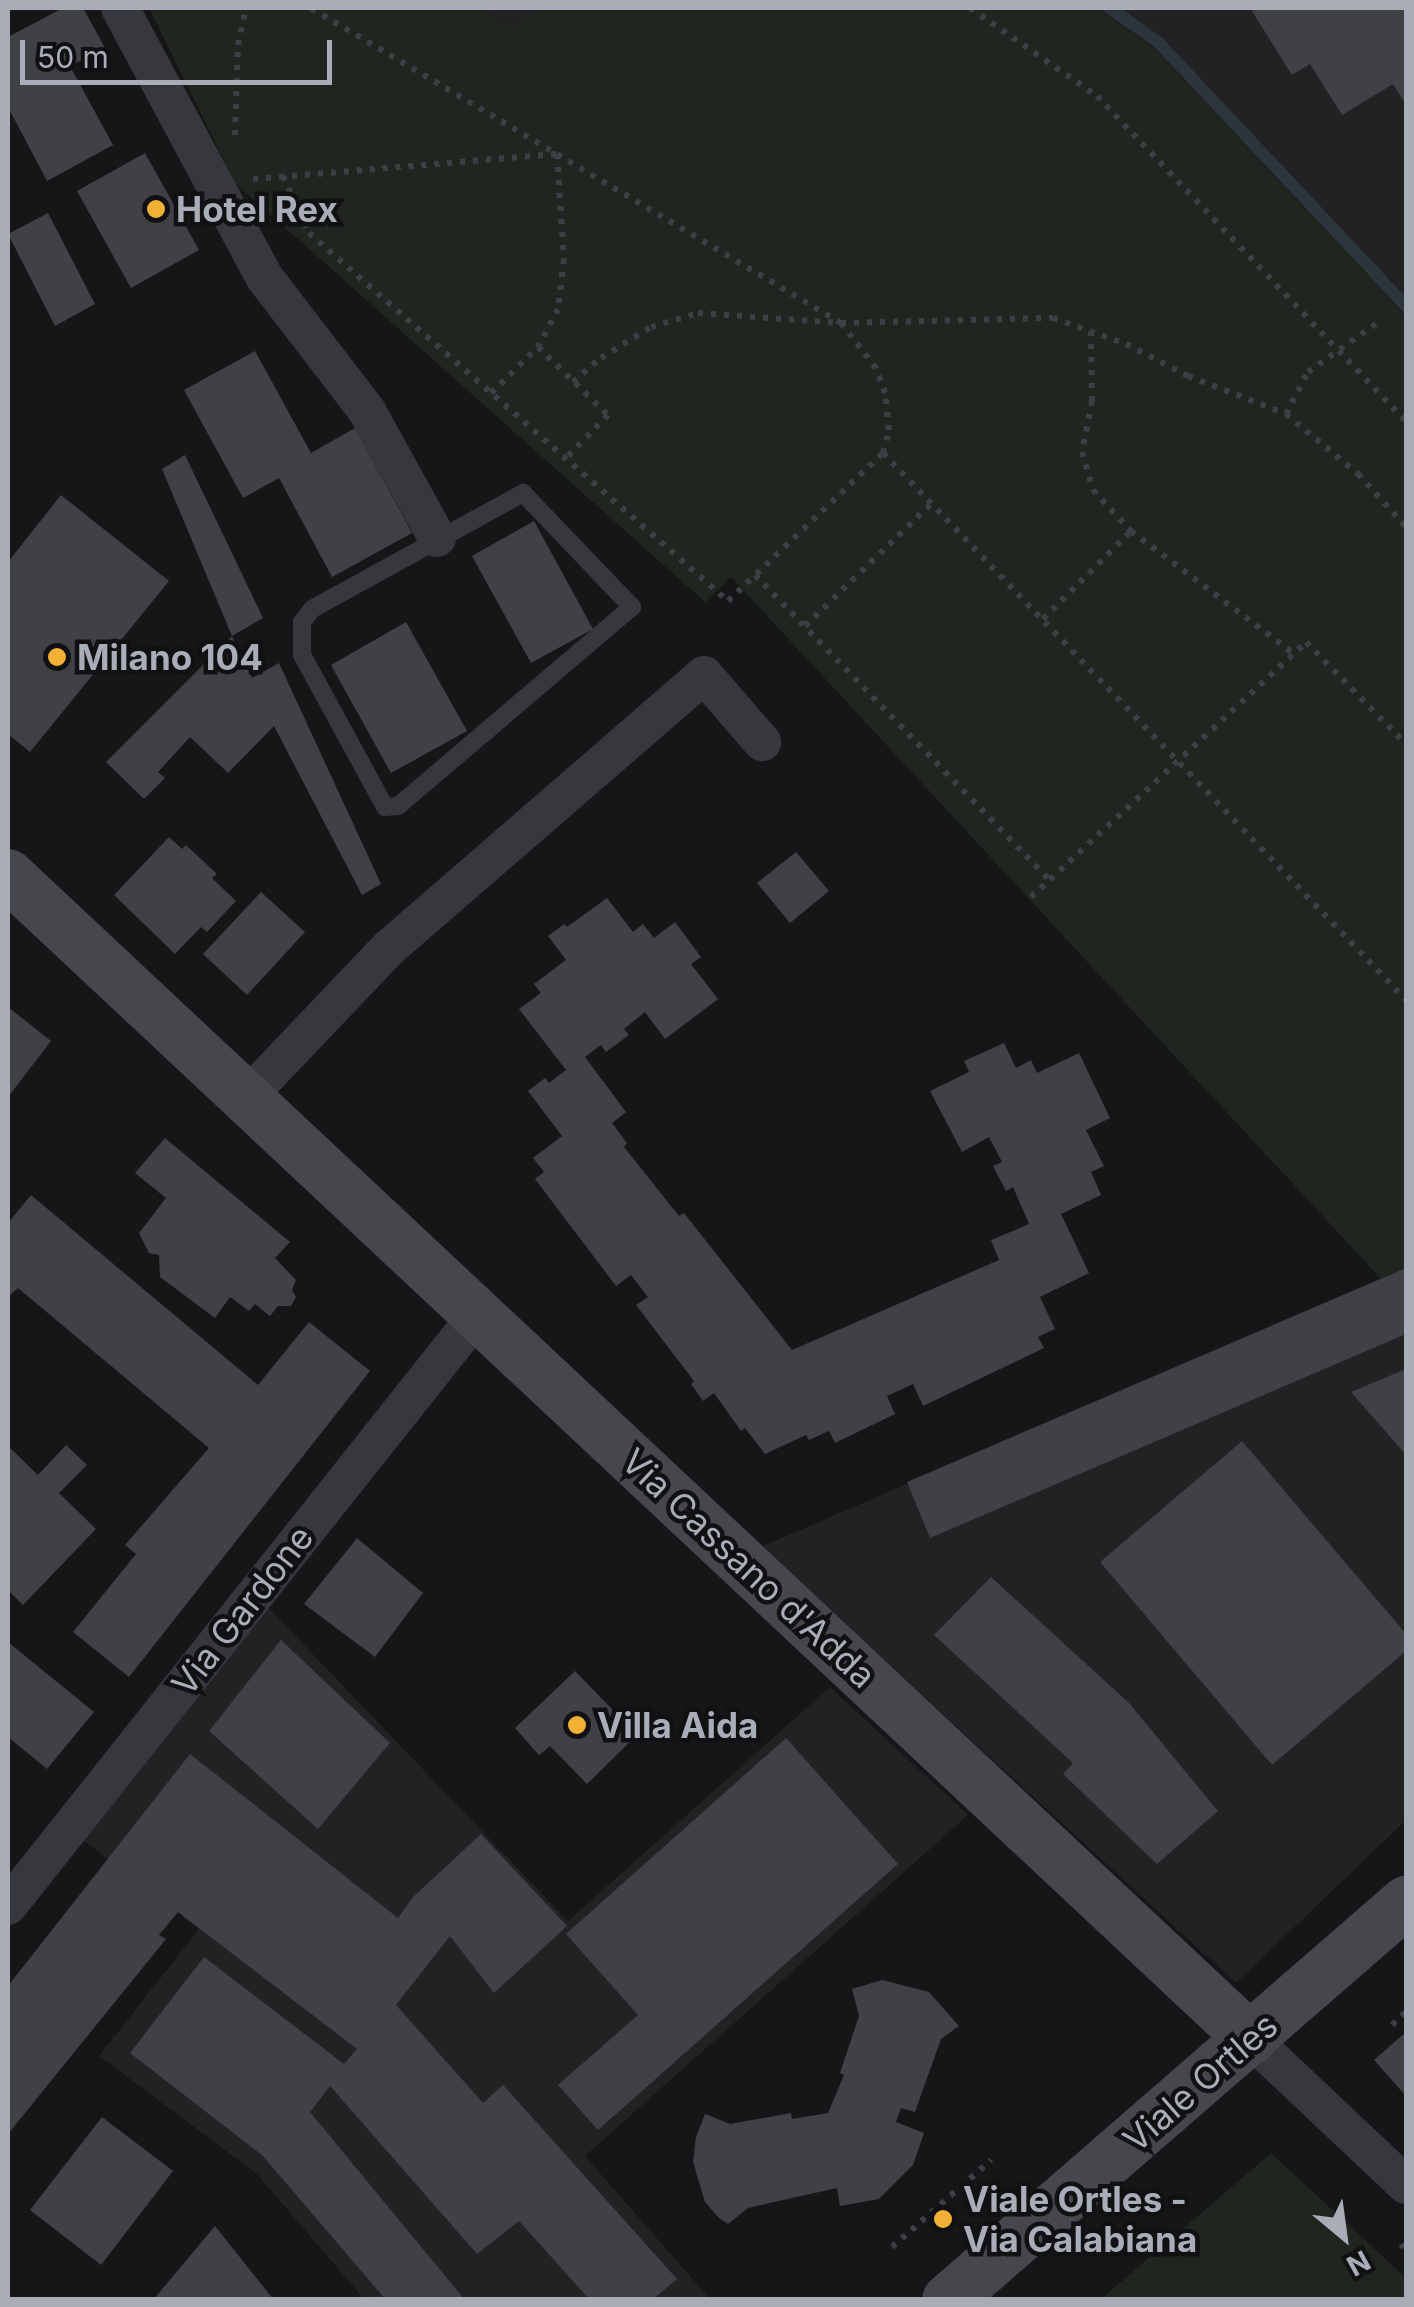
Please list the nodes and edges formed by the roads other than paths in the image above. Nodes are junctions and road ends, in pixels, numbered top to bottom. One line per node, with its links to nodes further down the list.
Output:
1 (120, 8): 2 (street)
2 (437, 538): 2 (lane)
3 (762, 742): 5 (street)
4 (8, 875): 5 (street, Via Cassano d'Adda)
5 (246, 1098): 6 (street, Via Cassano d'Adda)
6 (478, 1314): 8 (street, Via Gardone); 9 (street, Via Cassano d'Adda)
7 (1406, 1902): 9 (street, Viale Ortles)
8 (8, 1906)
9 (1251, 2039): 10 (street); 11 (street, Viale Ortles)
10 (1406, 2185)
11 (948, 2300)

